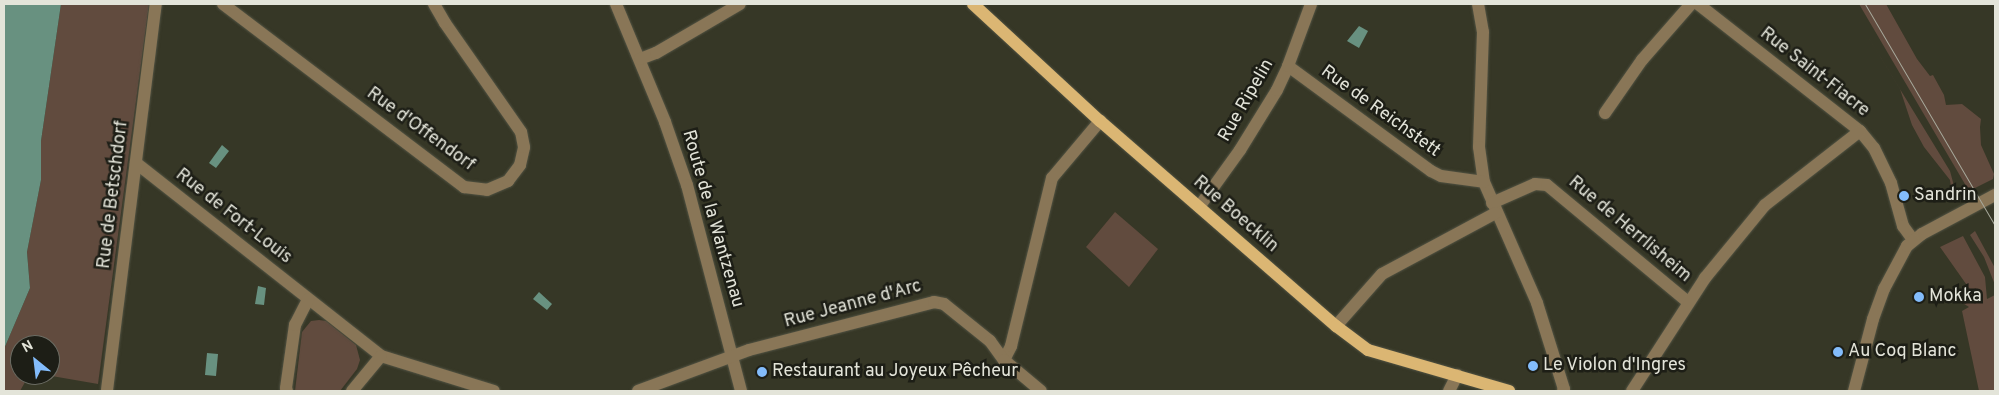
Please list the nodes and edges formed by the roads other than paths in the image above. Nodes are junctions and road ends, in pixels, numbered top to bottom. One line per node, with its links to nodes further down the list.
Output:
1 (156, 4): 16 (street, Rue de Betschdorf)
2 (223, 4): 3 (street, Rue d'Offendorf)
3 (434, 4)
4 (616, 4): 11 (street, Route de la Wantzenau)
5 (740, 4): 11 (street)
6 (974, 4): 14 (main road, Rue Boecklin)
7 (1311, 4): 12 (street, Rue Ripelin)
8 (1478, 4): 17 (street)
9 (1691, 4): 13 (street)
10 (1698, 4): 15 (street, Rue Saint-Fiacre)
11 (640, 59): 26 (street, Route de la Wantzenau)
12 (1288, 66): 17 (street, Rue de Reichstett); 19 (street, Rue Ripelin)
13 (1605, 113)
14 (1100, 121): 19 (main road, Rue Boecklin); 27 (street)
15 (1860, 130): 21 (street, Rue Saint-Fiacre); 23 (street)
16 (136, 163): 22 (street, Rue de Fort-Louis); 29 (street, Rue de Betschdorf)
17 (1484, 182): 20 (street)
18 (1995, 195): 21 (street)
19 (1199, 207): 24 (main road, Rue Boecklin)
20 (1494, 208): 23 (street, Rue de Herrlisheim); 24 (street, Rue de Herrlisheim); 38 (street)
21 (1913, 240): 40 (street)
22 (308, 299): 25 (street, Rue de Fort-Louis); 30 (street)
23 (1688, 302): 39 (street)
24 (1336, 326): 28 (main road, Rue Boecklin)
25 (381, 356): 31 (street); 32 (street, Rue de Fort-Louis)
26 (732, 356): 27 (street, Rue Jeanne d'Arc); 33 (street); 34 (street, Route de la Wantzenau)
27 (1004, 360): 35 (street, Rue Jeanne d'Arc)
28 (1457, 375): 36 (street); 37 (main road, Rue Boecklin)
29 (106, 390)
30 (287, 391)
31 (352, 391)
32 (494, 391)
33 (638, 391)
34 (741, 391)
35 (1041, 391)
36 (1449, 391)
37 (1509, 391)
38 (1563, 391)
39 (1632, 391)
40 (1854, 391)

